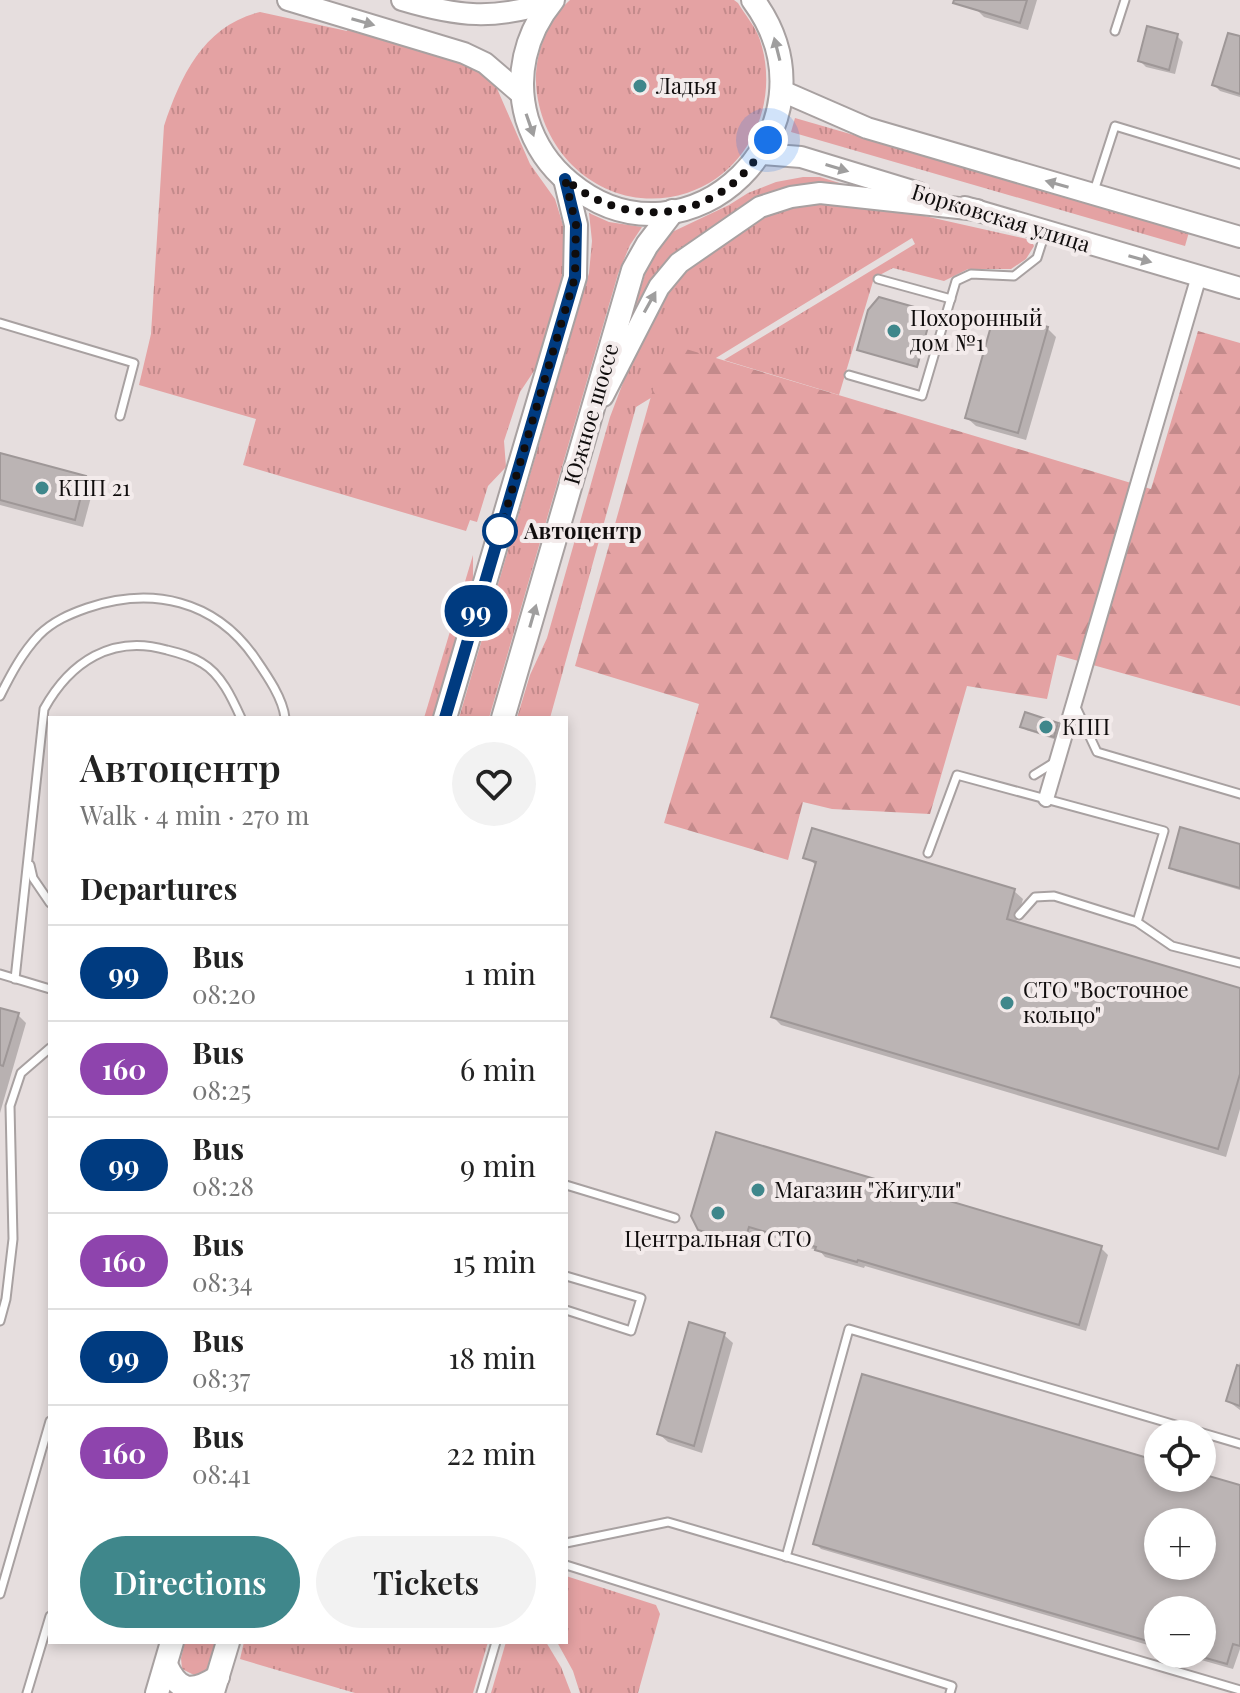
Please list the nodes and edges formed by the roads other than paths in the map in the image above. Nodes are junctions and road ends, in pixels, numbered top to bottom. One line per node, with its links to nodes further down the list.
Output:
1 (288, 0): 8 (main road, one-way to 8)
2 (402, 0): 5 (main road)
3 (753, 0): 7 (main road, one-way to 3)
4 (1125, 0): 6 (lane)
5 (552, 1): 8 (main road)
6 (1115, 31)
7 (782, 91): 9 (main road); 12 (main road, one-way to 7)
8 (521, 94): 11 (main road, one-way to 11)
9 (761, 154): 13 (main road, Борковская улица, one-way to 13); 14 (main road)
10 (1240, 164): 12 (lane)
11 (565, 179): 14 (main road); 29 (main road)
12 (1093, 195): 16 (main road)
13 (977, 210): 15 (main road, Борковская улица); 24 (main road, one-way to 13)
14 (673, 211): 24 (main road, Южное шоссе)
15 (1046, 231): 17 (main road, Борковская улица, one-way to 17); 20 (lane)
16 (1238, 232)
17 (1199, 276): 19 (main road, Борковская улица); 26 (street)
18 (878, 279): 20 (lane)
19 (1240, 288)
20 (951, 299): 22 (lane)
21 (0, 323): 23 (lane)
22 (849, 375)
23 (120, 416)
24 (573, 475): 30 (main road, Южное шоссе, one-way to 24)
25 (0, 696): 28 (lane)
26 (1074, 703): 31 (street); 33 (lane)
27 (240, 716): 36 (lane)
28 (284, 716)
29 (446, 716)
30 (504, 716)
31 (1057, 760): 32 (lane); 34 (street)
32 (1034, 775)
33 (1240, 794)
34 (1046, 799): 35 (lane); 39 (lane)
35 (928, 853)
36 (29, 855): 37 (lane); 42 (lane)
37 (48, 900)
38 (1019, 915): 39 (lane)
39 (1137, 922): 40 (lane)
40 (1240, 963)
41 (0, 974): 42 (lane)
42 (15, 979): 43 (lane)
43 (48, 988)
44 (48, 1050): 49 (lane)
45 (568, 1186): 46 (lane)
46 (675, 1218)
47 (568, 1277): 48 (lane)
48 (568, 1311)
49 (0, 1321)
50 (48, 1428): 55 (lane)
51 (1240, 1444): 53 (lane)
52 (568, 1543): 53 (lane)
53 (786, 1557): 62 (lane)
54 (568, 1566): 66 (lane)
55 (0, 1594)
56 (48, 1623): 63 (lane)
57 (171, 1644): 60 (main road)
58 (227, 1644): 61 (main road)
59 (495, 1644): 65 (lane)
60 (166, 1665): 61 (main road); 64 (main road)
61 (215, 1685)
62 (1240, 1690)
63 (27, 1693)
64 (157, 1693)
65 (481, 1693)
66 (950, 1693)

